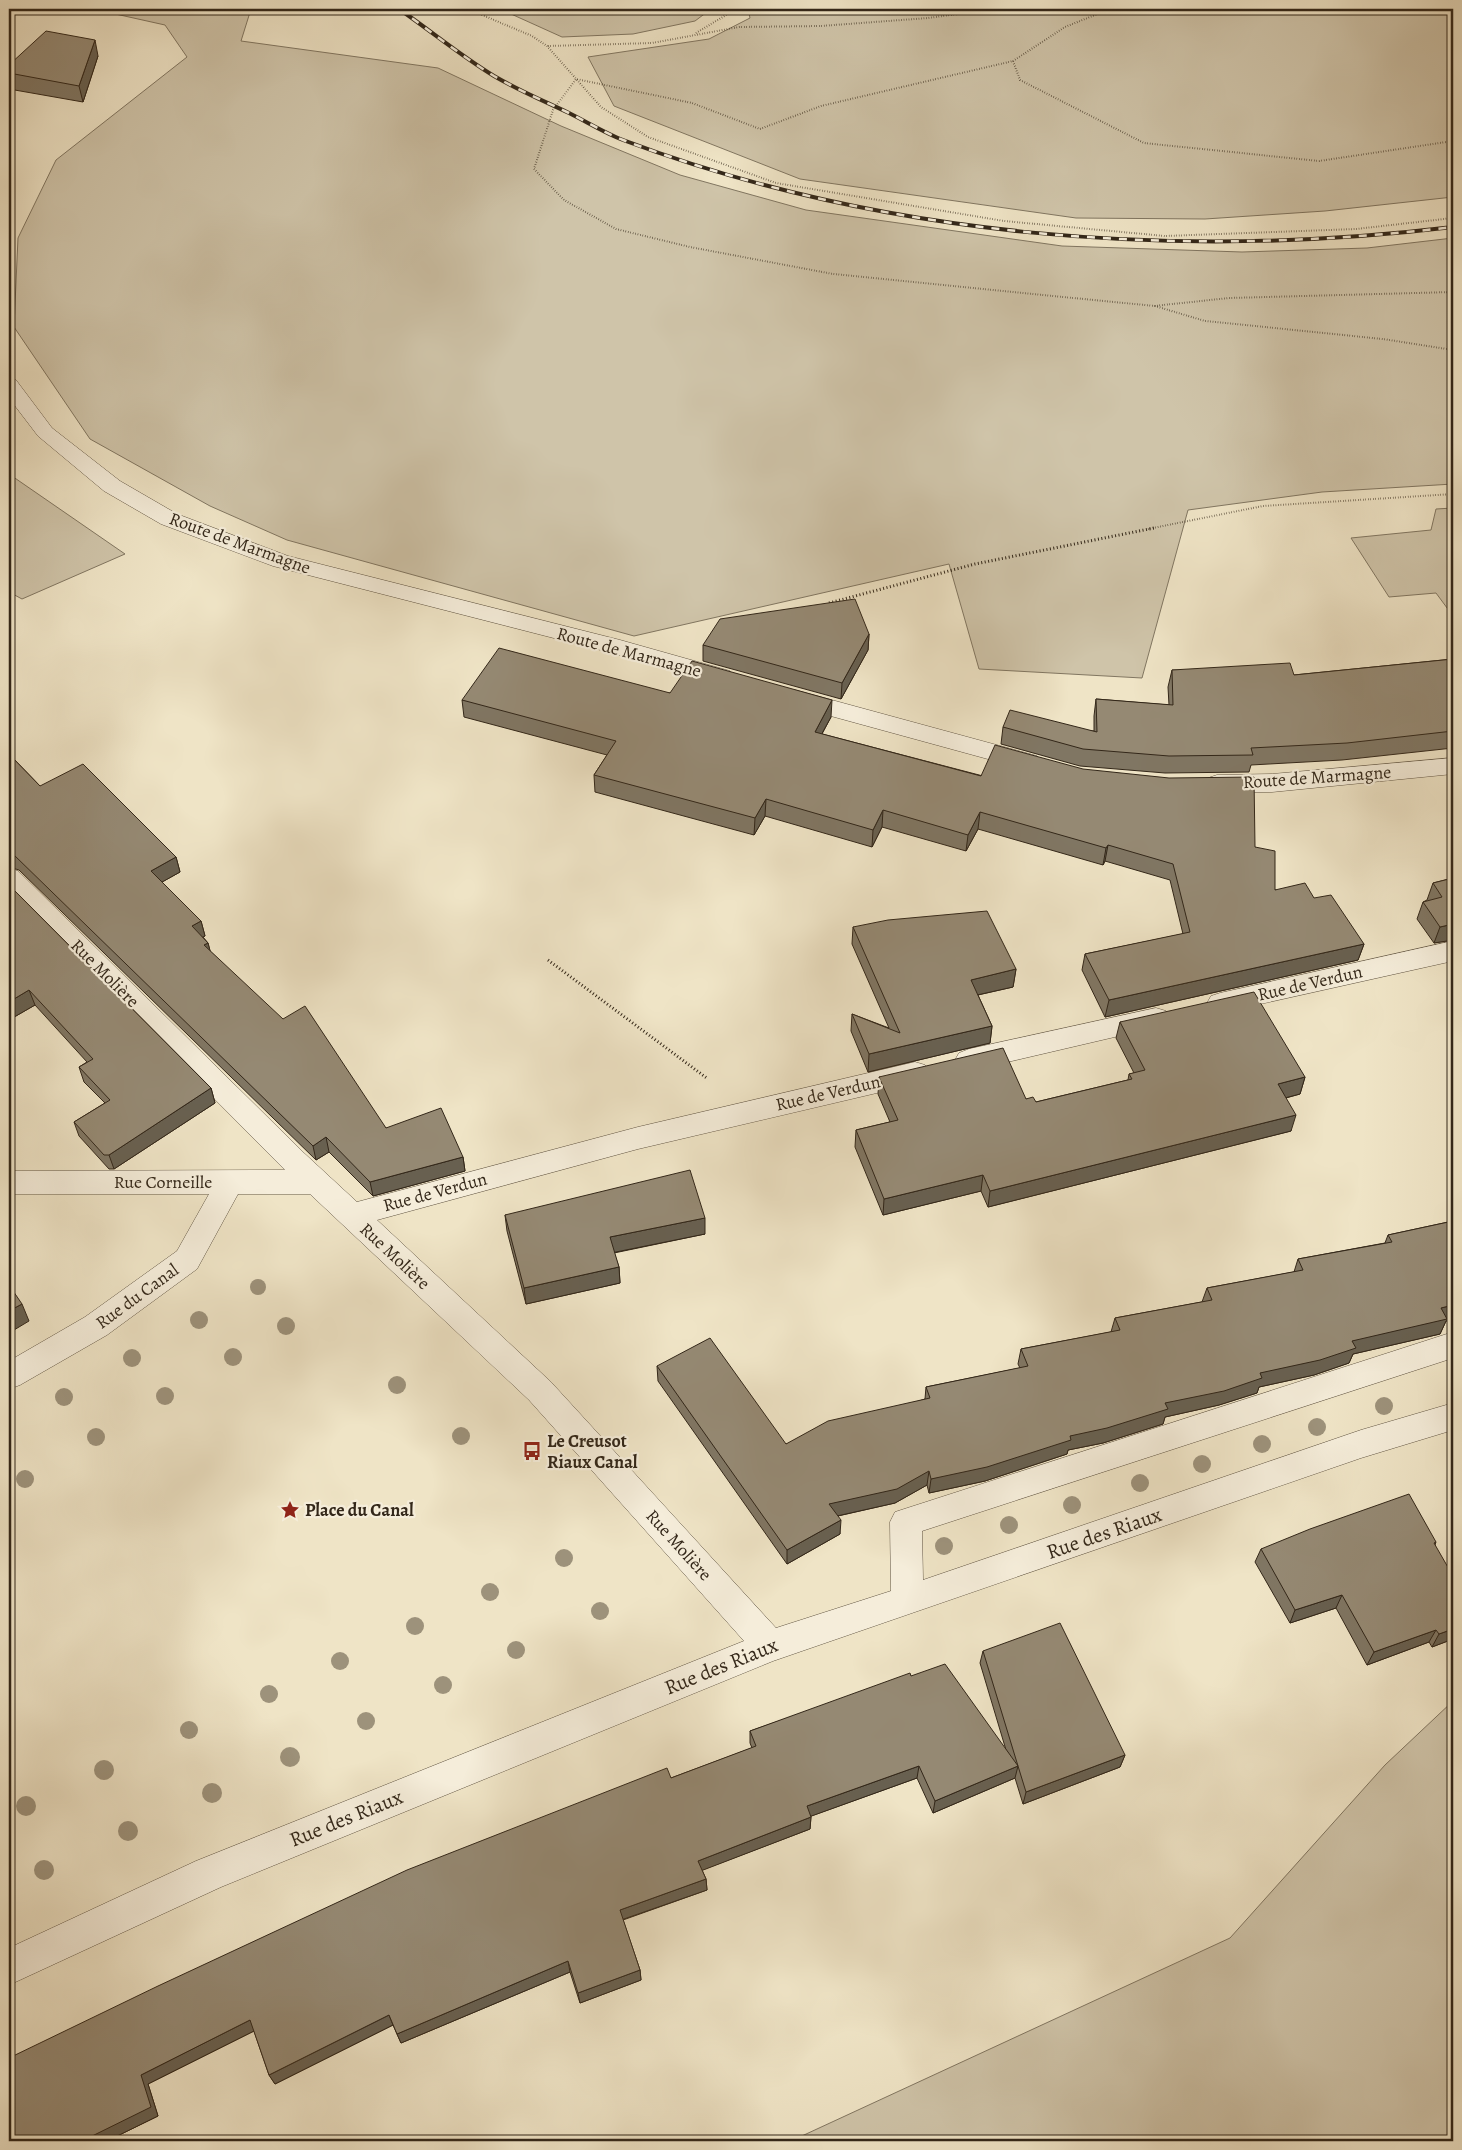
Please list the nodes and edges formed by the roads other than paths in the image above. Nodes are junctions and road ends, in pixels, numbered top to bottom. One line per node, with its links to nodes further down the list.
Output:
1 (9, 384): 2 (street, Route de Marmagne)
2 (742, 683)
3 (770, 690): 5 (street)
4 (1453, 766): 6 (street, Route de Marmagne)
5 (1052, 768)
6 (1194, 784)
7 (9, 877): 11 (street, Rue Molière)
8 (1453, 952): 12 (street, Rue de Verdun)
9 (9, 1182): 10 (street, Rue Corneille)
10 (230, 1182): 11 (street, Rue Corneille); 14 (street, Rue du Canal)
11 (317, 1182): 12 (street, Rue Molière)
12 (352, 1215): 17 (street, Rue Molière)
13 (1453, 1345): 16 (street)
14 (9, 1376)
15 (1453, 1416): 16 (street, Rue des Riaux)
16 (906, 1601): 17 (street, Rue des Riaux)
17 (770, 1646): 18 (street, Rue des Riaux)
18 (9, 1967)

